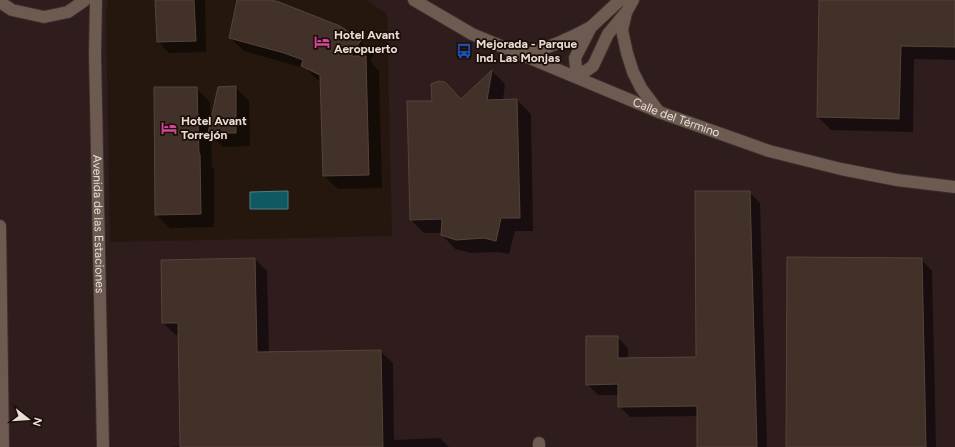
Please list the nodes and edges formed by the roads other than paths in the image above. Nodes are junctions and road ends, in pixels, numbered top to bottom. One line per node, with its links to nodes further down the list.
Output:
1 (85, 0): 6 (street)
2 (96, 0): 15 (street, Avenida de las Estaciones)
3 (414, 0): 9 (street, Calle del Término)
4 (620, 0): 8 (street)
5 (633, 0): 7 (street)
6 (0, 2)
7 (627, 11): 10 (street); 11 (street)
8 (591, 27): 9 (street); 10 (street)
9 (525, 55): 10 (street, Calle del Término)
10 (577, 77): 11 (street, Calle del Término)
11 (659, 112): 12 (street, Calle del Término)
12 (955, 187)
13 (0, 226): 14 (street)
14 (3, 447)
15 (103, 447)

